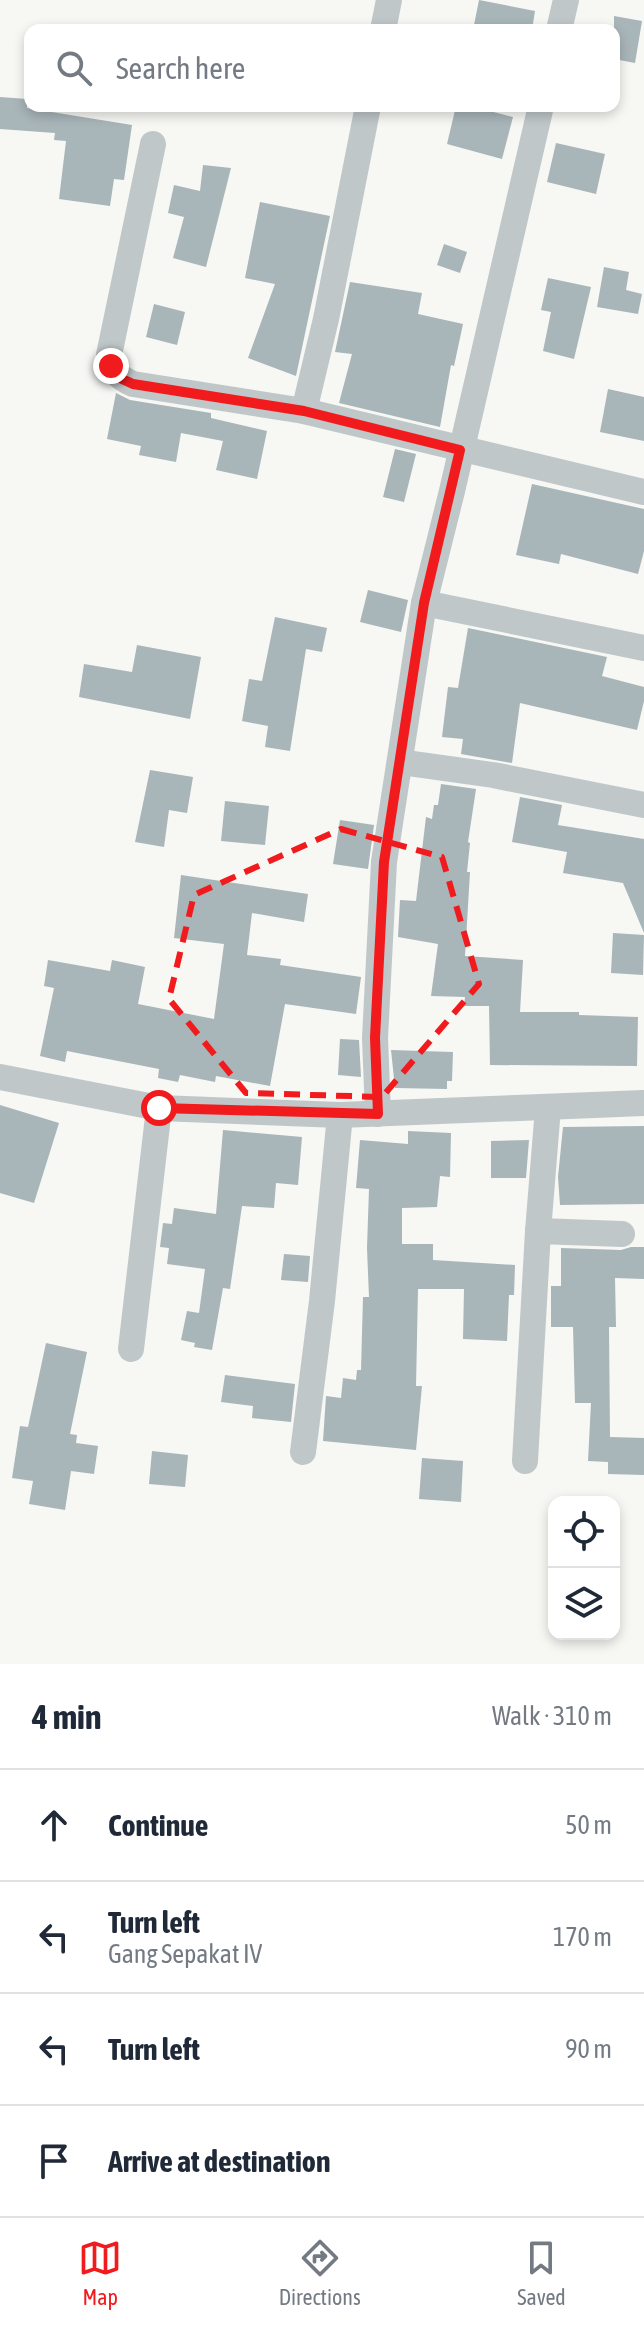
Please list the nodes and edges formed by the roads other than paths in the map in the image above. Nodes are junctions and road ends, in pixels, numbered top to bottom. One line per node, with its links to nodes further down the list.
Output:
1 (389, 0): 3 (street)
2 (566, 0): 4 (street)
3 (384, 24)
4 (560, 24)
5 (367, 112): 8 (street)
6 (540, 112): 9 (street)
7 (153, 144): 8 (street)
8 (304, 411): 9 (street)
9 (460, 450): 10 (street); 11 (street)
10 (644, 492)
11 (424, 603): 12 (street); 13 (street)
12 (644, 648)
13 (400, 762): 14 (street); 19 (street)
14 (644, 805)
15 (0, 1077): 17 (street)
16 (644, 1103): 18 (street)
17 (159, 1108): 20 (street); 23 (street)
18 (548, 1108): 19 (street); 21 (street)
19 (378, 1114): 20 (street)
20 (340, 1115): 24 (street)
21 (538, 1231): 22 (street); 25 (street)
22 (622, 1234)
23 (131, 1349)
24 (303, 1452)
25 (525, 1461)

